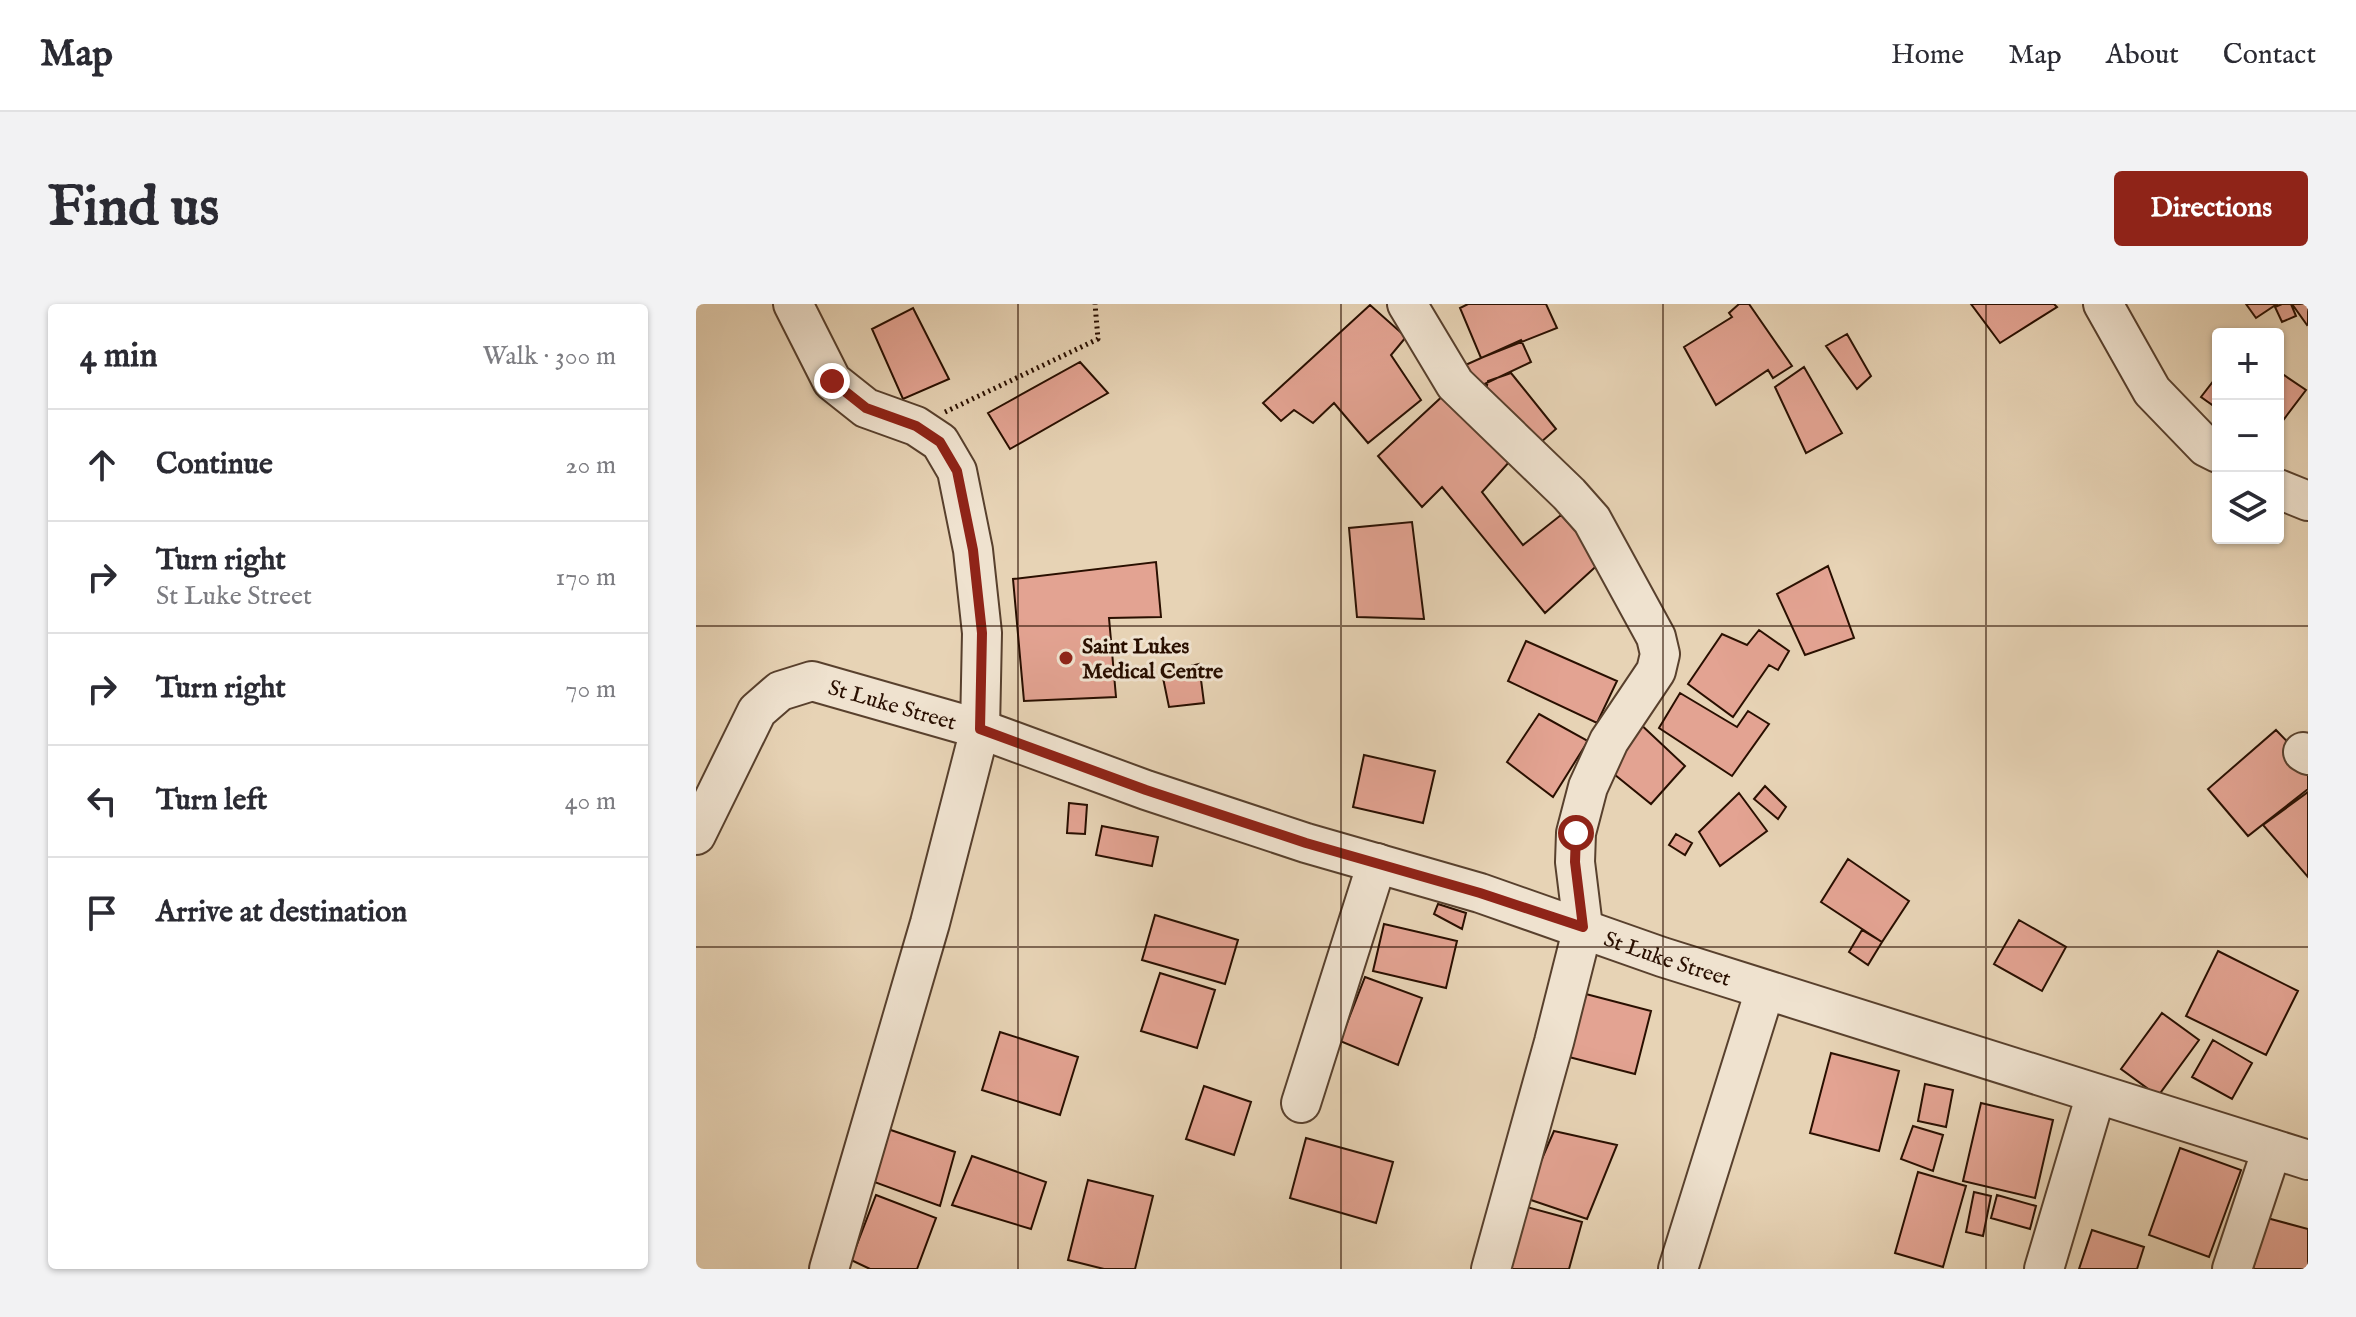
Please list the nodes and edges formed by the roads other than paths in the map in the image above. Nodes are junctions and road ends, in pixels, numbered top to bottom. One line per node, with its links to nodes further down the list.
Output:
1 (793, 304): 7 (street)
2 (1407, 304): 10 (street)
3 (2103, 304): 4 (street)
4 (2212, 450)
5 (2284, 491): 6 (street)
6 (2308, 501)
7 (980, 729): 8 (street, St Luke Street); 9 (street, St Luke Street); 16 (street)
8 (696, 835)
9 (1377, 863): 10 (street, St Luke Street); 13 (street)
10 (1583, 927): 11 (street, St Luke Street); 17 (street)
11 (1765, 990): 12 (street, St Luke Street); 18 (street)
12 (2096, 1094): 14 (street, St Luke Street); 19 (street)
13 (1301, 1103)
14 (2272, 1149): 15 (street, St Luke Street); 20 (street)
15 (2308, 1160)
16 (829, 1269)
17 (1491, 1269)
18 (1678, 1269)
19 (2044, 1269)
20 (2232, 1269)

